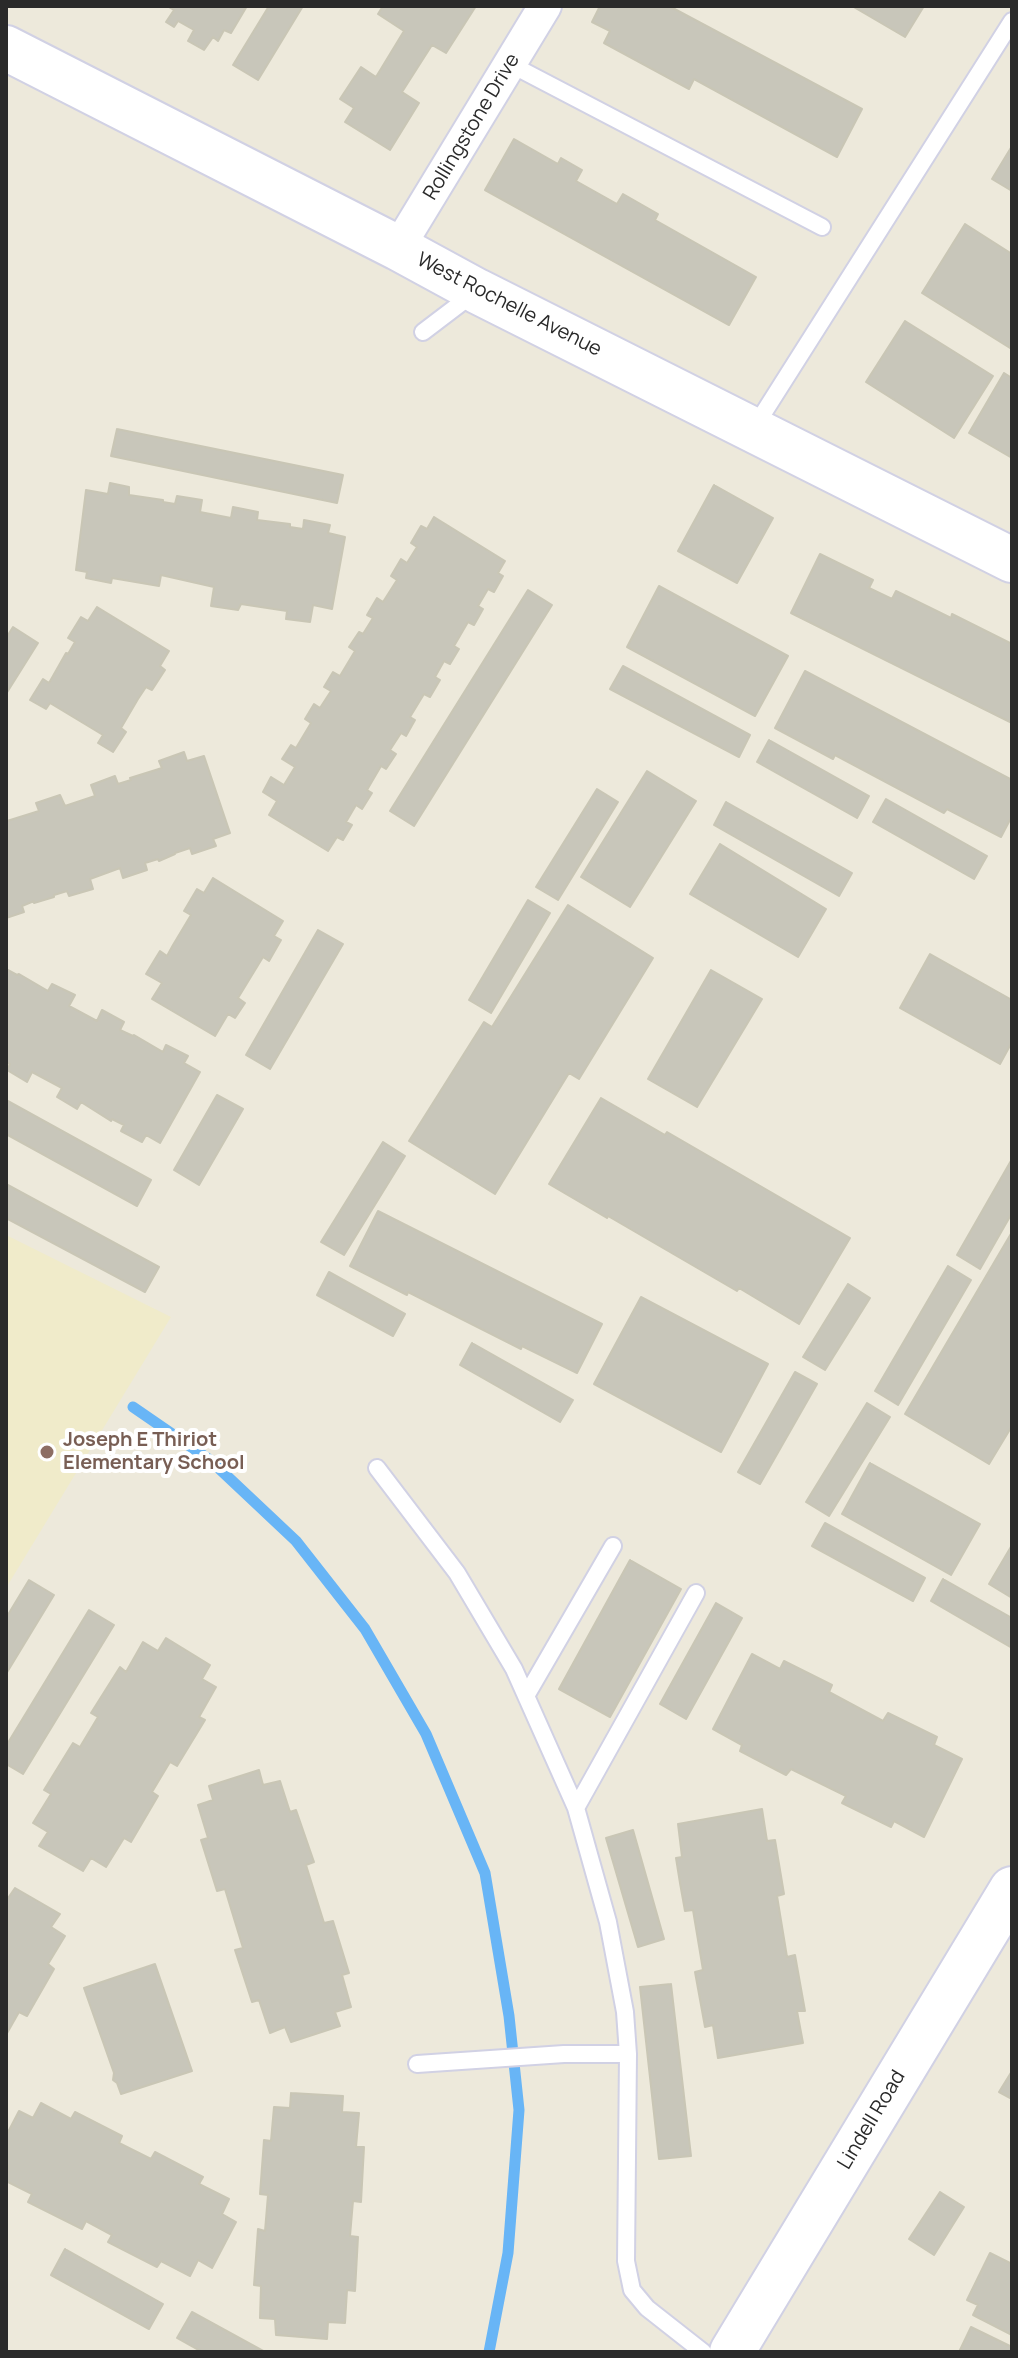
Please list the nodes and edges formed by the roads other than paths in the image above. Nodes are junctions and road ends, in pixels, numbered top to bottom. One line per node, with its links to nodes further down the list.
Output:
1 (545, 6): 4 (street, Rollingstone Drive)
2 (1012, 21): 9 (lane)
3 (6, 48): 6 (street, West Rochelle Avenue)
4 (510, 64): 5 (lane); 6 (street, Rollingstone Drive)
5 (822, 227)
6 (398, 248): 7 (street, West Rochelle Avenue)
7 (477, 291): 8 (lane); 9 (street, West Rochelle Avenue)
8 (423, 332)
9 (753, 429): 10 (street, West Rochelle Avenue)
10 (1012, 560)
11 (377, 1468): 14 (lane)
12 (613, 1546): 14 (lane)
13 (696, 1593): 15 (lane)
14 (526, 1696): 15 (lane)
15 (576, 1808): 17 (lane)
16 (1012, 1889): 20 (street, Lindell Road)
17 (628, 2054): 18 (lane); 19 (lane)
18 (417, 2064)
19 (703, 2352)
20 (732, 2352)

